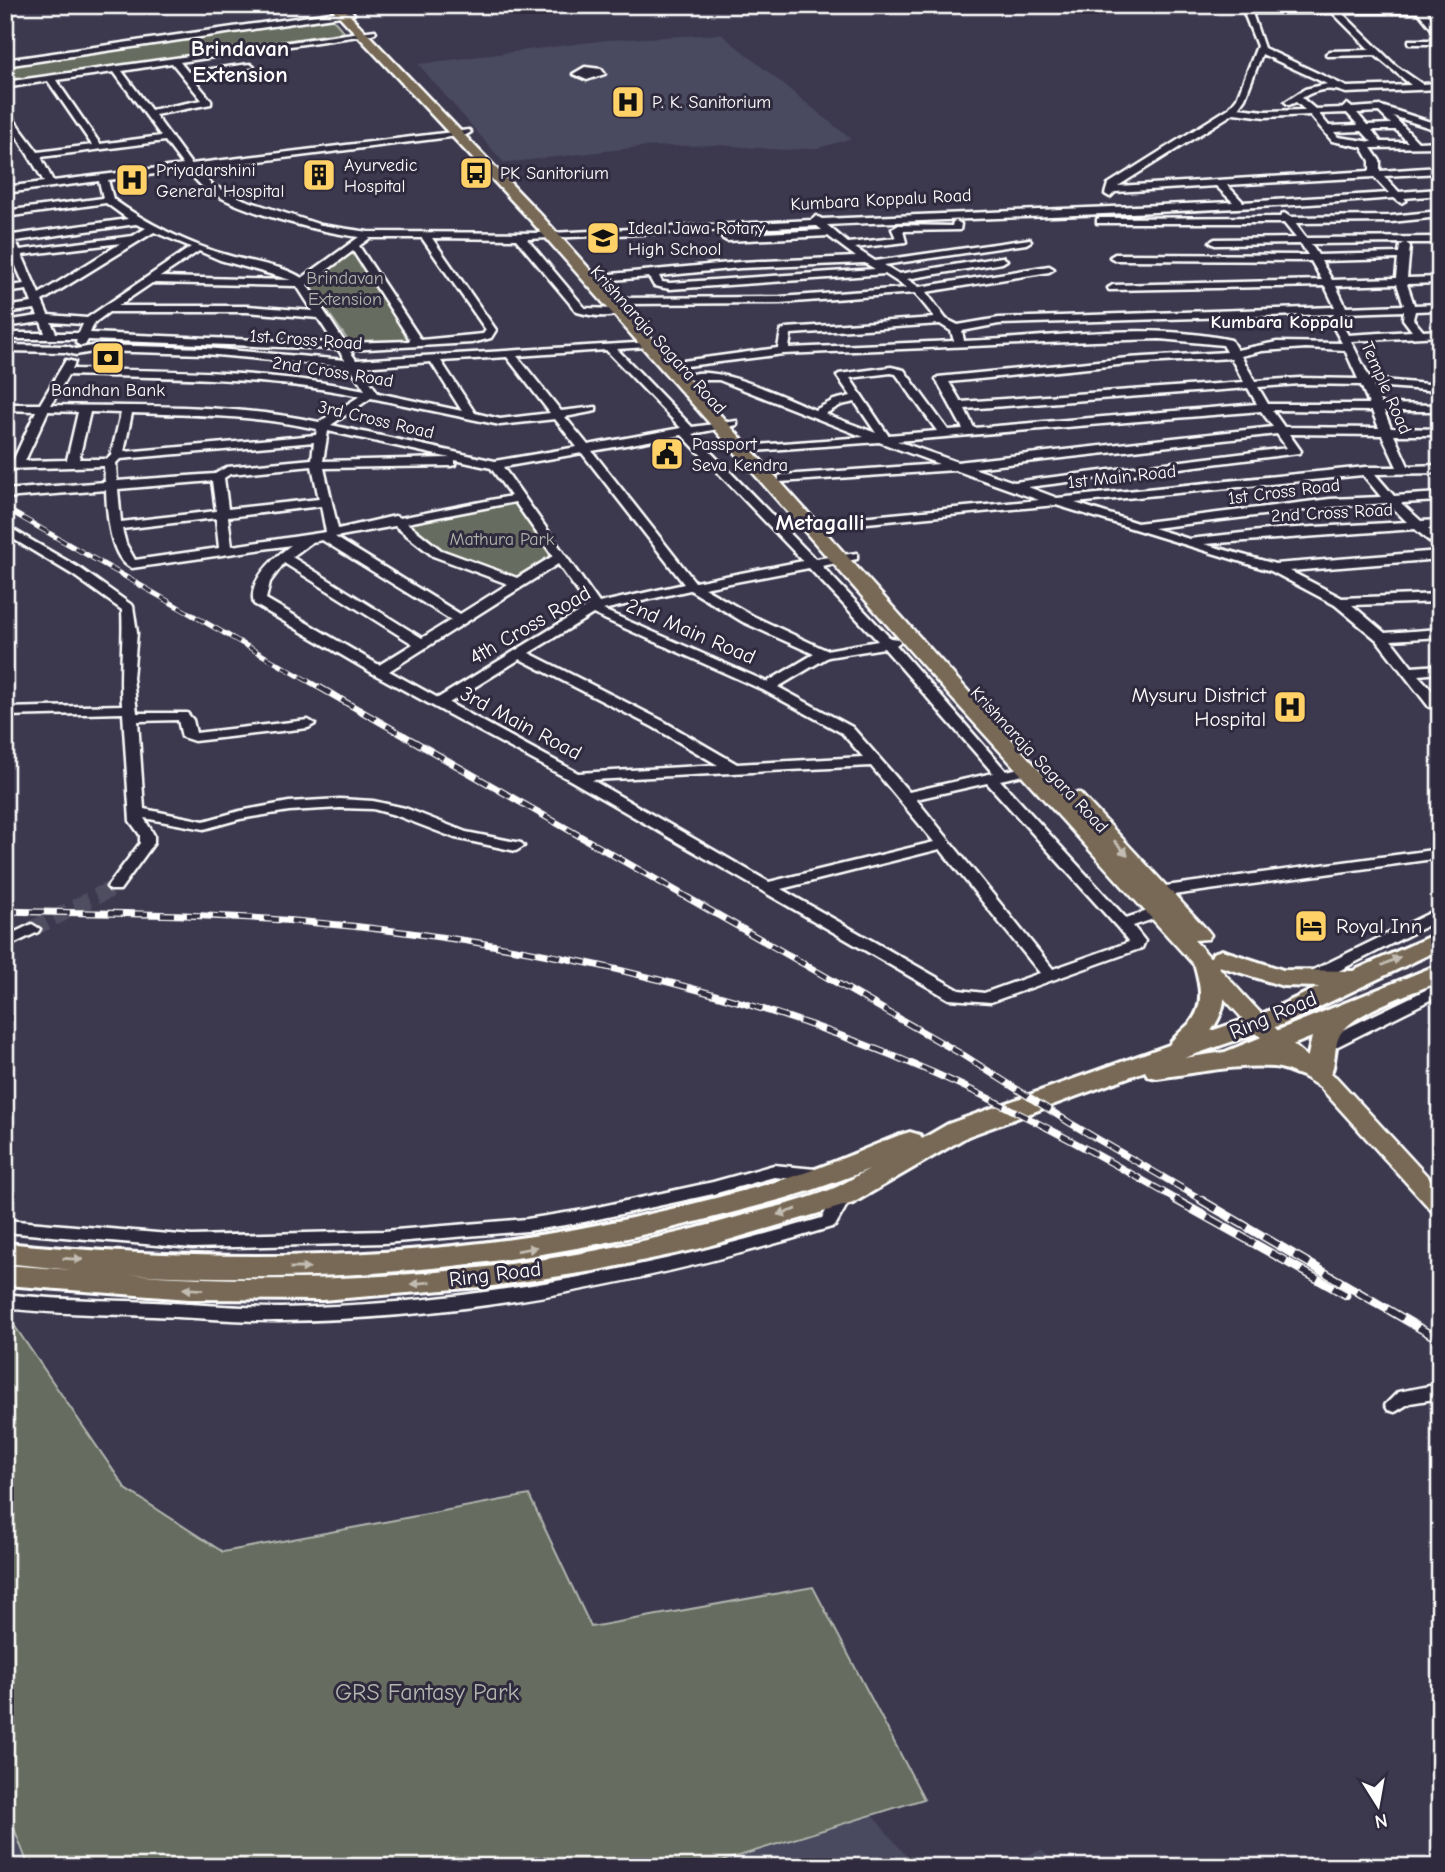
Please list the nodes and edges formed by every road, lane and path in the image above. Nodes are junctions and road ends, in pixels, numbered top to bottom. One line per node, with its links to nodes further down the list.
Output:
1 (1184, 5): 2 (street)
2 (1150, 7)
3 (1246, 8): 8 (street); 15 (street)
4 (1347, 8): 5 (street); 11 (street)
5 (1388, 8): 6 (street)
6 (1420, 8): 10 (street); 13 (street)
7 (343, 9): 12 (main road, Krishnaraja Sagara Road); 19 (street)
8 (1280, 9): 9 (street)
9 (1312, 9): 11 (street)
10 (1440, 10)
11 (1336, 12): 16 (street)
12 (366, 33): 18 (street); 40 (main road, Krishnaraja Sagara Road)
13 (1440, 40): 14 (street)
14 (1412, 42)
15 (1261, 50): 27 (street); 31 (street)
16 (1378, 52): 17 (street); 26 (street)
17 (1330, 54)
18 (174, 60): 21 (street); 22 (street)
19 (5, 63)
20 (250, 67): 22 (street)
21 (116, 69): 23 (street); 35 (street, Kumbara Koppalu Road)
22 (186, 75): 35 (street)
23 (50, 78): 24 (street); 46 (street)
24 (5, 85)
25 (1440, 86): 26 (street)
26 (1420, 87): 27 (street)
27 (1340, 88): 28 (street); 30 (street); 32 (street)
28 (1298, 99): 29 (street); 34 (street)
29 (1276, 106)
30 (1381, 109): 32 (street); 36 (street); 38 (street)
31 (1232, 110): 34 (street); 43 (street)
32 (1350, 110): 34 (street); 37 (street)
33 (5, 111): 48 (street)
34 (1312, 111): 39 (street)
35 (151, 113): 41 (street, Kumbara Koppalu Road)
36 (1398, 127): 37 (street); 47 (street)
37 (1366, 128): 39 (street); 45 (street)
38 (1440, 128)
39 (1328, 129): 44 (street)
40 (459, 131): 50 (street); 74 (main road, Krishnaraja Sagara Road)
41 (169, 138): 46 (street); 50 (street, Kumbara Koppalu Road)
42 (1440, 144): 47 (street)
43 (1176, 145): 56 (street); 62 (street)
44 (1365, 145): 45 (street); 52 (street)
45 (1379, 145): 47 (street)
46 (98, 147): 48 (street)
47 (1414, 148)
48 (35, 155): 55 (street)
49 (1429, 162): 51 (street)
50 (189, 167): 53 (street); 75 (street, Kumbara Koppalu Road)
51 (1439, 170): 52 (street)
52 (1375, 172): 54 (street); 59 (street)
53 (103, 178): 55 (street); 60 (street)
54 (1218, 182): 56 (street); 61 (street)
55 (50, 184): 57 (street)
56 (1110, 189): 62 (street)
57 (5, 190)
58 (1440, 192): 59 (street, Kumbara Koppalu Road)
59 (1396, 196): 61 (street, Kumbara Koppalu Road); 65 (street)
60 (108, 200): 63 (street); 67 (street)
61 (1241, 205): 62 (street, Kumbara Koppalu Road); 68 (street, Temple Road)
62 (1110, 208): 70 (street, Kumbara Koppalu Road)
63 (5, 214)
64 (1440, 214): 65 (street)
65 (1395, 219): 68 (street); 83 (street)
66 (1206, 220): 68 (street); 69 (street); 82 (street)
67 (137, 221): 72 (street); 79 (street)
68 (1288, 221): 84 (street, Temple Road)
69 (956, 224): 70 (street); 86 (street)
70 (822, 225): 74 (street, Kumbara Koppalu Road); 78 (street); 86 (street)
71 (5, 227): 79 (street)
72 (153, 228): 77 (street); 87 (street)
73 (518, 234): 74 (street, Kumbara Koppalu Road); 76 (street, Kumbara Koppalu Road); 111 (street)
74 (551, 234): 99 (main road, Krishnaraja Sagara Road); 111 (main road, Krishnaraja Sagara Road)
75 (368, 235): 76 (street, Kumbara Koppalu Road); 85 (street)
76 (425, 236): 129 (street)
77 (138, 238): 91 (street); 110 (street)
78 (727, 238)
79 (8, 239): 91 (street)
80 (1440, 240): 83 (street)
81 (1026, 241): 94 (street)
82 (1214, 242): 84 (street); 92 (street)
83 (1405, 242): 84 (street); 88 (street)
84 (1306, 243): 90 (street, Temple Road)
85 (353, 244): 104 (street); 129 (street)
86 (847, 246): 94 (street)
87 (198, 247): 100 (street); 104 (street)
88 (1403, 256): 90 (street); 102 (street)
89 (1115, 257): 92 (street)
90 (1313, 257): 92 (street); 103 (street, Temple Road)
91 (19, 258): 95 (street); 105 (street)
92 (1221, 259)
93 (1002, 260): 98 (street)
94 (870, 262): 97 (street); 98 (street)
95 (5, 265)
96 (1049, 270): 108 (street)
97 (652, 273): 98 (street); 99 (street)
98 (893, 274): 108 (street)
99 (600, 278): 111 (main road, Krishnaraja Sagara Road)
100 (149, 280): 104 (street); 114 (street)
101 (1440, 280): 102 (street)
102 (1401, 281): 103 (street); 113 (street)
103 (1330, 283): 109 (street); 116 (street, Temple Road)
104 (301, 284): 117 (street)
105 (31, 286): 107 (street); 110 (street)
106 (1113, 288): 109 (street)
107 (5, 290)
108 (919, 290): 111 (street); 120 (street)
109 (1208, 296): 116 (street); 122 (street)
110 (38, 302): 115 (street); 118 (street)
111 (618, 306): 130 (main road, Krishnaraja Sagara Road); 141 (main road, Krishnaraja Sagara Road)
112 (1440, 307): 113 (street)
113 (1410, 308): 116 (street); 123 (street)
114 (105, 309): 117 (street); 119 (street)
115 (5, 310)
116 (1342, 310): 128 (street, Temple Road)
117 (321, 315): 132 (street)
118 (46, 318): 119 (street); 121 (street); 127 (street)
119 (89, 321): 126 (street)
120 (942, 321): 122 (street); 136 (street)
121 (5, 324)
122 (956, 329): 131 (street)
123 (1419, 333): 124 (street); 128 (street)
124 (1440, 333)
125 (5, 335): 127 (street)
126 (85, 335): 127 (street); 132 (street); 135 (street)
127 (52, 336)
128 (1348, 342): 138 (street); 144 (street, Temple Road)
129 (418, 343): 132 (street)
130 (648, 344): 134 (street, 1st Cross Road); 161 (main road, Krishnaraja Sagara Road)
131 (960, 344): 136 (street); 138 (street)
132 (340, 347): 140 (street)
133 (5, 348): 135 (street, 1st Cross Road)
134 (611, 349): 137 (street, 1st Cross Road); 165 (street)
135 (77, 350): 140 (street, 1st Cross Road); 142 (street)
136 (783, 351): 141 (street)
137 (510, 354): 139 (street, 1st Cross Road); 159 (street)
138 (1234, 355): 145 (street); 149 (street)
139 (433, 357): 140 (street, 1st Cross Road); 160 (street)
140 (350, 362): 147 (street)
141 (679, 364): 143 (main road, Krishnaraja Sagara Road)
142 (65, 372): 147 (street, 2nd Cross Road); 152 (street)
143 (691, 377): 158 (street); 161 (main road, Krishnaraja Sagara Road)
144 (1368, 382): 145 (street); 146 (street); 150 (street, Temple Road)
145 (1249, 383): 149 (street); 153 (street)
146 (1440, 388)
147 (372, 393): 160 (street, 2nd Cross Road); 162 (street)
148 (858, 398): 158 (street); 167 (street); 169 (street)
149 (958, 406): 163 (street)
150 (1377, 406): 153 (street); 155 (street); 166 (street, Temple Road)
151 (5, 407): 152 (street, 3rd Cross Road)
152 (44, 407): 154 (street, 3rd Cross Road); 177 (street)
153 (1264, 407): 163 (street); 164 (street)
154 (85, 408): 157 (street, 3rd Cross Road); 176 (street)
155 (1440, 408)
156 (592, 409): 159 (street, 2nd Cross Road)
157 (127, 410): 162 (street, 3rd Cross Road); 173 (street)
158 (815, 414): 169 (street)
159 (557, 415): 160 (street, 2nd Cross Road); 171 (street)
160 (471, 416)
161 (727, 424): 165 (street, 3rd Cross Road); 172 (main road, Krishnaraja Sagara Road); 195 (main road, Krishnaraja Sagara Road)
162 (323, 425): 170 (street); 174 (street, 3rd Cross Road)
163 (970, 430): 167 (street)
164 (1281, 430): 166 (street); 179 (street); 185 (street)
165 (686, 431): 171 (street, 3rd Cross Road); 210 (street)
166 (1385, 431): 168 (street); 180 (street, Temple Road)
167 (944, 432): 169 (street)
168 (1440, 432)
169 (879, 437): 172 (street); 179 (street)
170 (320, 438): 173 (street); 175 (street)
171 (587, 448): 178 (street, 3rd Cross Road); 213 (street)
172 (757, 449): 184 (main road, Krishnaraja Sagara Road)
173 (113, 459): 176 (street); 186 (street)
174 (471, 461): 175 (street); 178 (street, 3rd Cross Road)
175 (317, 463): 183 (street); 192 (street)
176 (72, 464): 177 (street)
177 (12, 465)
178 (495, 466): 189 (street, 2nd Main Road)
179 (956, 466): 184 (street); 185 (street)
180 (1404, 470): 181 (street, 1st Main Road); 182 (street, 1st Main Road)
181 (1440, 470)
182 (1366, 471): 190 (street); 191 (street, 1st Main Road)
183 (218, 477): 186 (street); 193 (street)
184 (783, 479): 195 (main road, Krishnaraja Sagara Road)
185 (1015, 485): 191 (street)
186 (113, 488): 187 (street); 197 (street)
187 (5, 494)
188 (1440, 497): 190 (street, 1st Cross Road)
189 (519, 498): 194 (street); 209 (street, 2nd Main Road)
190 (1390, 499): 198 (street); 199 (street, 1st Cross Road)
191 (1055, 500): 195 (street, 1st Main Road); 199 (street)
192 (325, 502): 193 (street); 201 (street)
193 (221, 514): 197 (street); 205 (street)
194 (395, 520): 201 (street); 212 (street)
195 (816, 524): 208 (main road, Krishnaraja Sagara Road)
196 (1440, 524): 198 (street, 2nd Cross Road)
197 (115, 526): 205 (street)
198 (1417, 526): 203 (street, 2nd Cross Road); 204 (street)
199 (1134, 527): 203 (street)
200 (5, 528): 232 (street)
201 (329, 535): 202 (street); 217 (street)
202 (309, 539): 205 (street); 207 (street, 3rd Main Road)
203 (1184, 542): 211 (street)
204 (1440, 546)
205 (226, 551)
206 (1440, 555): 211 (street)
207 (283, 557): 222 (street); 226 (street, 3rd Main Road)
208 (846, 557): 210 (street, 4th Cross Road); 220 (main road, Krishnaraja Sagara Road); 246 (main road, Krishnaraja Sagara Road, one-way to 246)
209 (558, 558): 212 (street); 216 (street, 2nd Main Road)
210 (810, 564): 213 (street, 4th Cross Road); 221 (street)
211 (1275, 568): 215 (street)
212 (518, 583): 217 (street)
213 (692, 586): 216 (street, 4th Cross Road); 224 (street)
214 (1440, 598): 215 (street)
215 (1340, 602): 219 (street)
216 (594, 608): 223 (street, 4th Cross Road); 228 (street, 2nd Main Road)
217 (461, 621): 222 (street)
218 (1440, 633): 219 (street)
219 (1382, 637): 227 (street)
220 (909, 639): 221 (street); 236 (main road, Krishnaraja Sagara Road)
221 (886, 643): 224 (street); 238 (street)
222 (422, 644): 226 (street)
223 (520, 654): 229 (street, 4th Cross Road); 235 (street)
224 (824, 654): 228 (street)
225 (1440, 669): 227 (street)
226 (379, 671): 229 (street, 3rd Main Road)
227 (1412, 671): 230 (street)
228 (768, 687): 234 (street, 2nd Main Road)
229 (439, 703): 237 (street, 3rd Main Road)
230 (1440, 703)
231 (5, 712): 232 (street)
232 (130, 713): 233 (street); 240 (street)
233 (308, 723)
234 (875, 761): 235 (street, 3rd Main Road); 239 (street, 2nd Main Road)
235 (732, 767): 237 (street, 3rd Main Road)
236 (1028, 769): 238 (street); 247 (main road, Krishnaraja Sagara Road)
237 (575, 777): 245 (street)
238 (998, 778): 239 (street); 250 (street)
239 (906, 797): 241 (street, 2nd Main Road)
240 (136, 812): 242 (street); 244 (street)
241 (944, 844): 245 (street); 256 (street, 2nd Main Road)
242 (516, 846)
243 (1440, 853): 246 (street)
244 (115, 887)
245 (768, 887): 256 (street)
246 (1162, 891): 247 (street); 254 (main road, Krishnaraja Sagara Road)
247 (1143, 894): 248 (main road, Krishnaraja Sagara Road)
248 (1160, 912): 250 (street); 254 (main road, Krishnaraja Sagara Road)
249 (1440, 913): 258 (street)
250 (1123, 924): 256 (street)
251 (32, 929): 253 (street)
252 (1440, 939): 257 (highway, Ring Road, one-way to 252)
253 (5, 943)
254 (1214, 960): 258 (highway); 261 (main road); 262 (highway)
255 (1440, 972): 260 (highway, Ring Road)
256 (1049, 974)
257 (1362, 975): 258 (highway); 261 (highway, Ring Road)
258 (1307, 980)
259 (1440, 988): 264 (street)
260 (1343, 1015): 261 (highway, Ring Road); 264 (highway)
261 (1275, 1029): 262 (highway, Ring Road); 263 (highway, Ring Road); 264 (main road)
262 (1174, 1053): 265 (highway, Ring Road)
263 (1230, 1060): 264 (highway); 265 (highway, Ring Road)
264 (1320, 1067): 267 (main road)
265 (1101, 1077): 266 (highway, Ring Road)
266 (834, 1186): 268 (street); 269 (highway, Ring Road, one-way to 266); 270 (highway, Ring Road, one-way to 270); 271 (street)
267 (1440, 1205)
268 (5, 1226)
269 (5, 1253)
270 (5, 1275)
271 (5, 1301)
272 (1440, 1391): 273 (street)
273 (1395, 1405)

